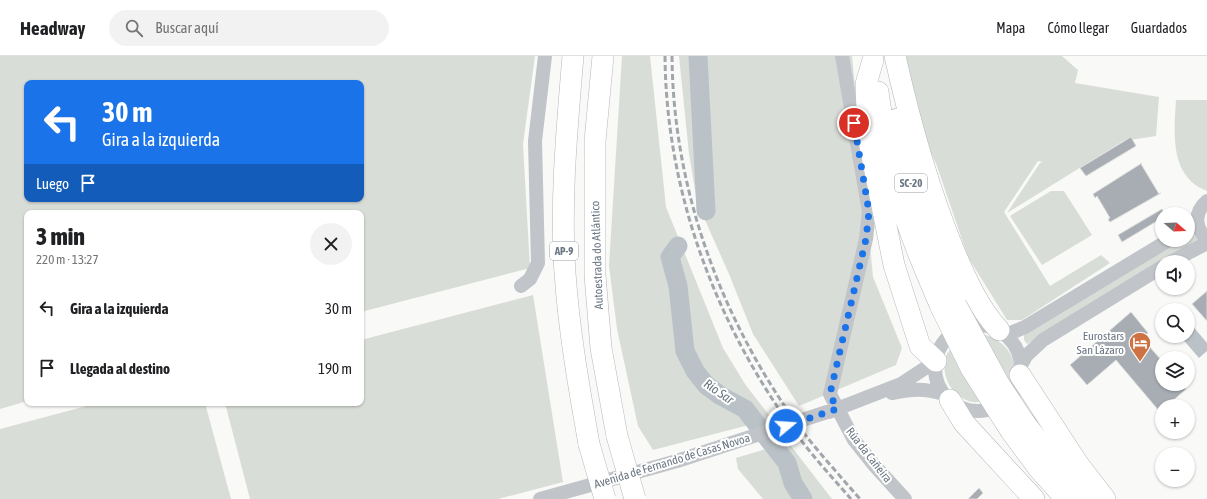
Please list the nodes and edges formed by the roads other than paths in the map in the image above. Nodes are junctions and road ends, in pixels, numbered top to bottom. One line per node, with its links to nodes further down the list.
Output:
1 (545, 56): 15 (street)
2 (573, 56): 24 (highway, AP-9, bridge)
3 (603, 56): 25 (highway, Autoestrada do Atlántico / AP-9, bridge)
4 (842, 56): 21 (street, Rúa da Cañeira)
5 (895, 56): 16 (highway)
6 (879, 57): 17 (highway); 22 (highway, SC-20, bridge)
7 (1207, 201): 8 (street)
8 (1195, 219)
9 (1195, 228): 10 (street)
10 (1207, 239)
11 (1207, 243): 13 (street)
12 (1158, 247): 16 (street)
13 (1184, 255)
14 (1155, 271): 18 (street, Avenida de Fernando de Casas Novoa)
15 (521, 286)
16 (1003, 333): 17 (street, Avenida de Fernando de Casas Novoa); 18 (street)
17 (936, 360): 19 (street, Avenida de Fernando de Casas Novoa); 20 (street, Avenida de Fernando de Casas Novoa)
18 (1020, 370): 20 (street, Avenida de Fernando de Casas Novoa); 30 (highway)
19 (870, 397): 20 (street, Avenida de Fernando de Casas Novoa); 21 (street, Avenida de Fernando de Casas Novoa)
20 (947, 397): 27 (highway)
21 (832, 411): 23 (street, Avenida de Fernando de Casas Novoa, bridge); 26 (street, Rúa da Cañeira)
22 (1017, 427): 28 (highway, SC-20); 29 (highway, SC-20)
23 (540, 499)
24 (605, 499)
25 (635, 499)
26 (905, 499)
27 (1034, 499)
28 (1066, 499)
29 (1085, 499)
30 (1105, 499)

